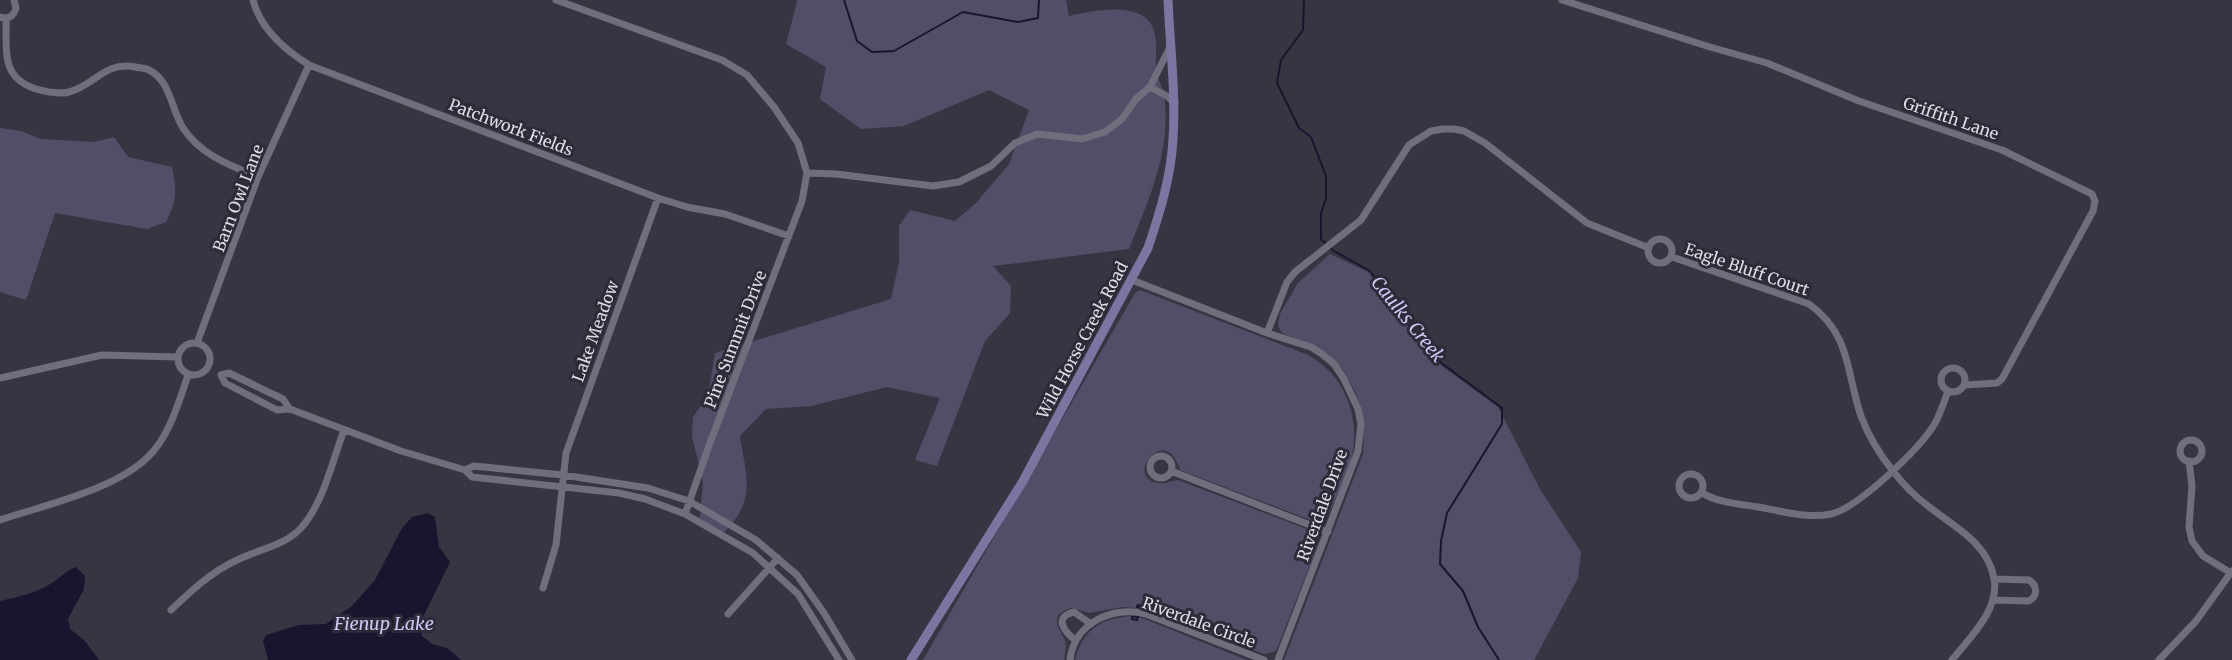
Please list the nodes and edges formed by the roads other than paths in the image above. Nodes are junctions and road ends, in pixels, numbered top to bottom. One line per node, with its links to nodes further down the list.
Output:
1 (14, 0): 7 (street)
2 (253, 0): 9 (street, Patchwork Fields)
3 (556, 0): 6 (street)
4 (1168, 0): 8 (main road, Wild Horse Creek Road)
5 (1562, 0): 26 (street, Griffith Lane)
6 (567, 2): 12 (street)
7 (3, 18): 13 (street)
8 (1170, 46): 10 (street); 11 (main road, Wild Horse Creek Road)
9 (309, 65): 13 (street, Barn Owl Lane); 14 (street, Patchwork Fields)
10 (1150, 87): 11 (street); 12 (street)
11 (1175, 103): 18 (main road, Wild Horse Creek Road)
12 (807, 173): 15 (street, Pine Summit Drive)
13 (258, 177): 20 (street, Barn Owl Lane)
14 (658, 198): 15 (street, Patchwork Fields); 34 (street, Lake Meadow)
15 (789, 236): 37 (street, Pine Summit Drive)
16 (1649, 248): 17 (street, Eagle Bluff Court); 17 (street, Eagle Bluff Court); 19 (street, Eagle Bluff Court)
17 (1672, 257): 33 (street, Eagle Bluff Court)
18 (1132, 280): 19 (street, Riverdale Drive); 53 (main road, Wild Horse Creek Road)
19 (1267, 333): 40 (street, Riverdale Drive)
20 (197, 343): 21 (street); 22 (street)
21 (177, 357): 23 (street); 25 (street)
22 (207, 368): 23 (street); 24 (street)
23 (188, 375): 39 (street)
24 (221, 375): 28 (street); 28 (street)
25 (0, 378)
26 (1964, 385): 27 (street); 27 (street)
27 (1948, 391): 33 (street)
28 (290, 409): 29 (street)
29 (344, 430): 31 (street); 47 (street)
30 (2189, 461): 43 (street)
31 (465, 470): 34 (street); 35 (street)
32 (1171, 471): 40 (street)
33 (1893, 471): 36 (street); 44 (street, Eagle Bluff Court)
34 (563, 475): 35 (street, Lake Meadow); 37 (street)
35 (562, 487): 38 (street); 45 (street, Lake Meadow)
36 (1701, 492)
37 (689, 501): 38 (street, Pine Summit Drive); 41 (street)
38 (685, 514): 42 (street)
39 (0, 519)
40 (1328, 532): 56 (street, Riverdale Drive)
41 (778, 558): 42 (street); 52 (street)
42 (769, 567): 48 (street); 51 (street)
43 (2231, 572): 58 (street)
44 (1994, 579): 46 (street, Eagle Bluff Court); 46 (street)
45 (543, 588)
46 (1993, 600): 57 (street, Eagle Bluff Court)
47 (171, 610)
48 (728, 614)
49 (1091, 624): 50 (street, Riverdale Circle); 50 (street); 55 (street, Riverdale Circle)
50 (1075, 640): 54 (street)
51 (839, 660)
52 (852, 660)
53 (911, 660)
54 (1070, 660)
55 (1264, 660)
56 (1278, 660)
57 (1952, 660)
58 (2158, 660)

